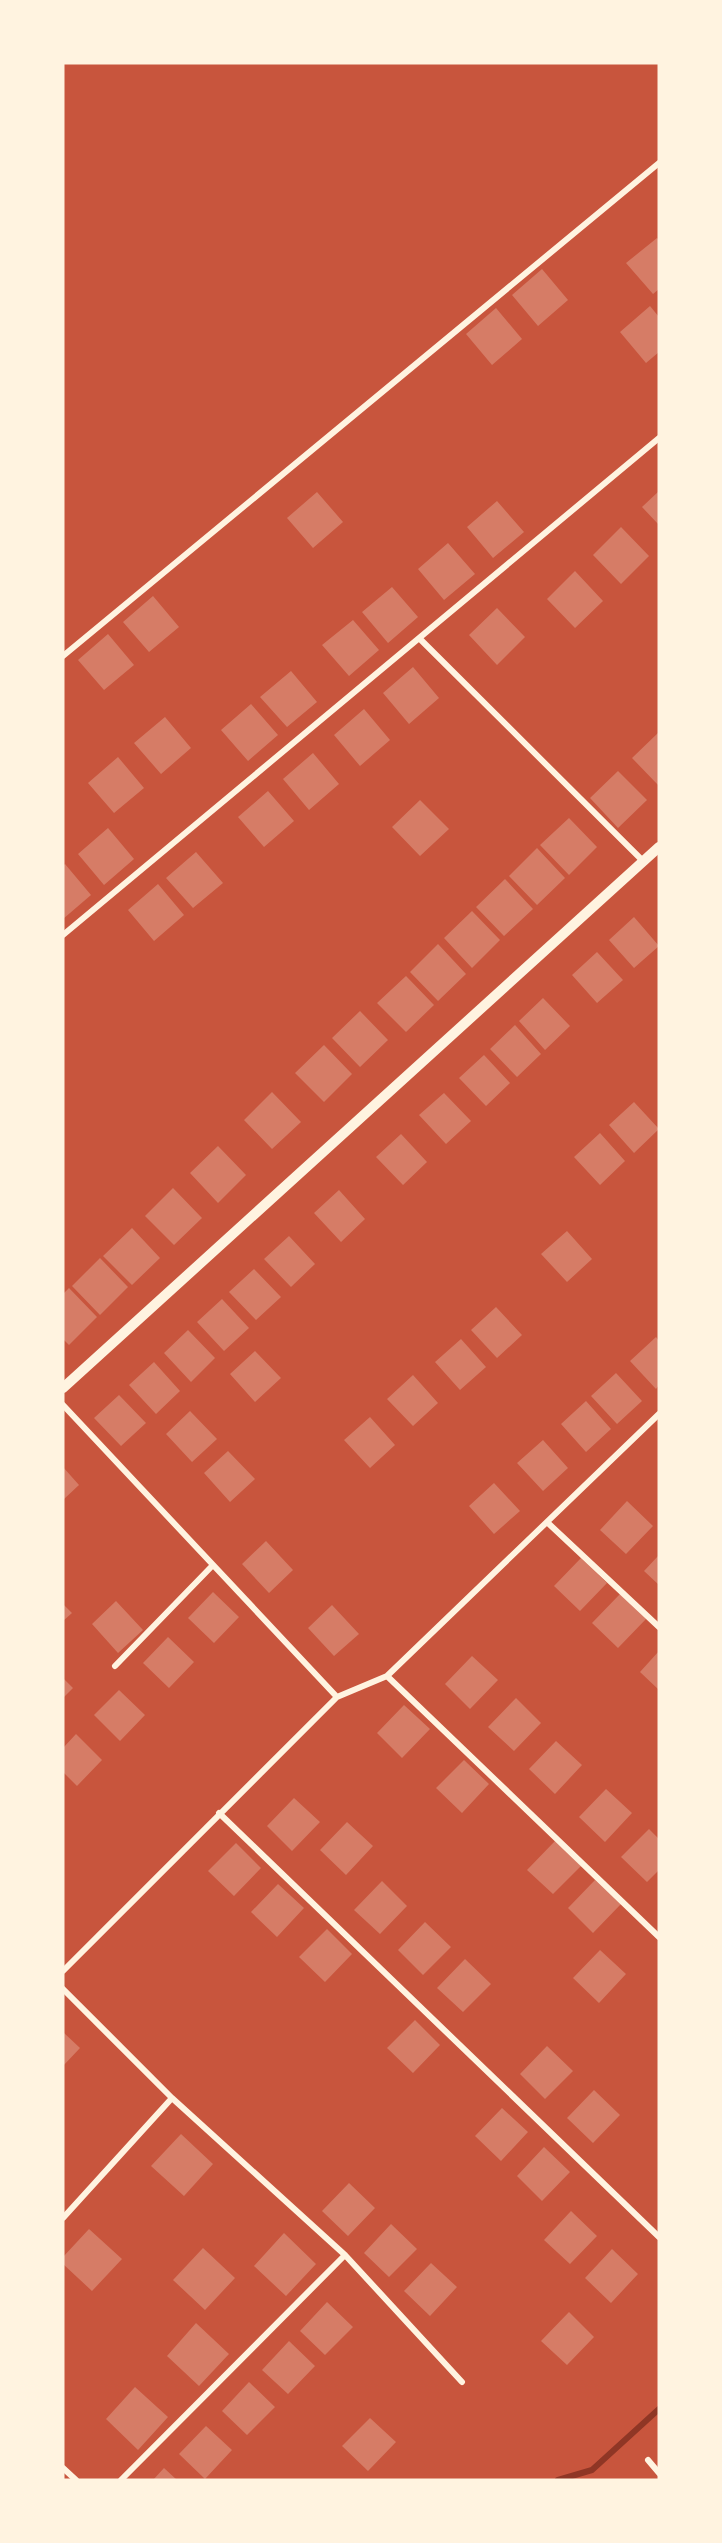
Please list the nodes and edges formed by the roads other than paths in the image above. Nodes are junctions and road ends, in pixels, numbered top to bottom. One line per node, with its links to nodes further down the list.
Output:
1 (659, 164): 4 (street)
2 (659, 438): 3 (street)
3 (419, 638): 6 (street); 7 (street)
4 (63, 657)
5 (659, 847): 6 (street)
6 (643, 861): 8 (street)
7 (63, 934)
8 (63, 1388)
9 (63, 1405): 12 (street)
10 (659, 1414): 11 (street)
11 (548, 1523): 13 (street); 15 (street)
12 (213, 1565): 14 (street); 16 (street)
13 (659, 1627)
14 (115, 1666)
15 (387, 1676): 16 (street); 18 (street)
16 (337, 1697): 17 (street)
17 (219, 1813): 19 (street); 23 (street)
18 (659, 1937)
19 (63, 1971)
20 (63, 1989): 21 (street)
21 (172, 2098): 22 (street); 24 (street)
22 (63, 2218)
23 (659, 2236)
24 (345, 2255): 25 (street); 30 (street)
25 (462, 2382)
26 (648, 2460): 28 (street)
27 (63, 2469): 29 (street)
28 (659, 2473)
29 (75, 2480)
30 (121, 2480)

